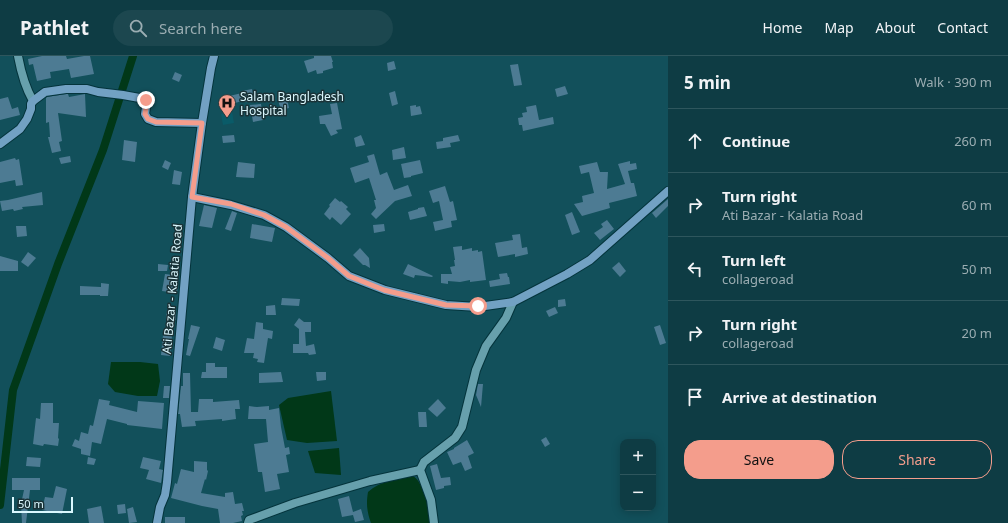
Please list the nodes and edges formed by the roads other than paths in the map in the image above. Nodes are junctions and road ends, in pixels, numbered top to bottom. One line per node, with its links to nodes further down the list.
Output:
1 (18, 56): 3 (street)
2 (214, 56): 4 (street, Ati Bazar - Kalatia Road)
3 (33, 101): 4 (street); 5 (street)
4 (202, 123): 7 (street, Ati Bazar - Kalatia Road)
5 (0, 144)
6 (668, 191): 8 (street)
7 (192, 197): 8 (street); 10 (street, Ati Bazar - Kalatia Road)
8 (513, 302): 9 (street)
9 (420, 470): 11 (street); 12 (street)
10 (157, 523)
11 (248, 523)
12 (434, 523)

